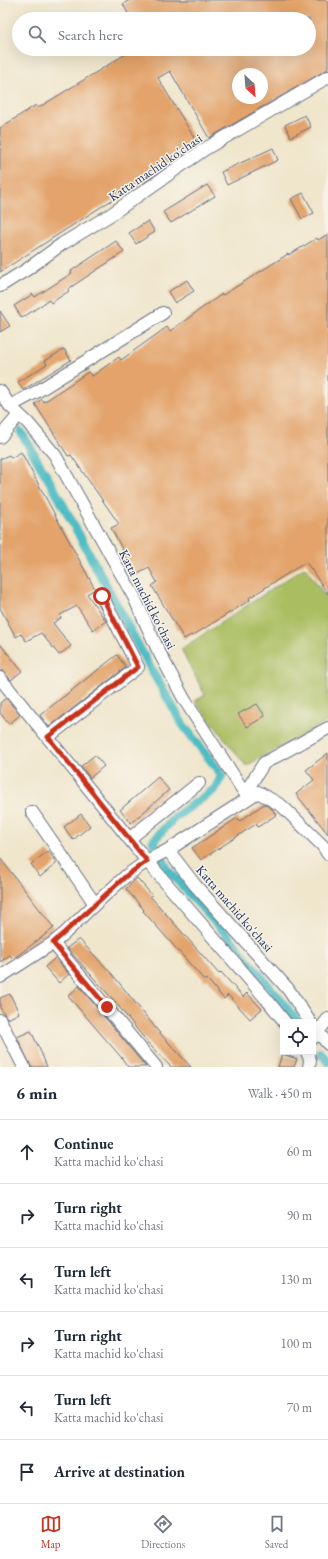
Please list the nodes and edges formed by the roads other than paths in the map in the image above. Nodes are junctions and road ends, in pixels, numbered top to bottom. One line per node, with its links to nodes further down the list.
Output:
1 (328, 77): 2 (street, Katta machid ko'chasi)
2 (0, 286)
3 (163, 313): 5 (street)
4 (0, 391): 5 (street, Katta machid ko'chasi)
5 (10, 406): 6 (street, Katta machid ko'chasi)
6 (19, 415): 7 (street); 13 (street, Katta machid ko'chasi)
7 (0, 437)
8 (102, 596): 11 (street)
9 (0, 678): 11 (street)
10 (328, 728): 13 (street)
11 (48, 737): 15 (street)
12 (199, 783): 15 (street)
13 (248, 798): 16 (street); 17 (street)
14 (32, 812): 19 (street)
15 (130, 839): 18 (street)
16 (168, 850): 18 (street); 23 (street, Katta machid ko'chasi)
17 (328, 854)
18 (147, 861): 19 (street); 22 (street)
19 (95, 904): 20 (street)
20 (53, 943): 21 (street); 30 (street)
21 (0, 977)
22 (283, 1019)
23 (308, 1019)
24 (328, 1019): 26 (street)
25 (0, 1020): 29 (street)
26 (316, 1032)
27 (316, 1034): 28 (street)
28 (328, 1044)
29 (24, 1067)
30 (156, 1067)

